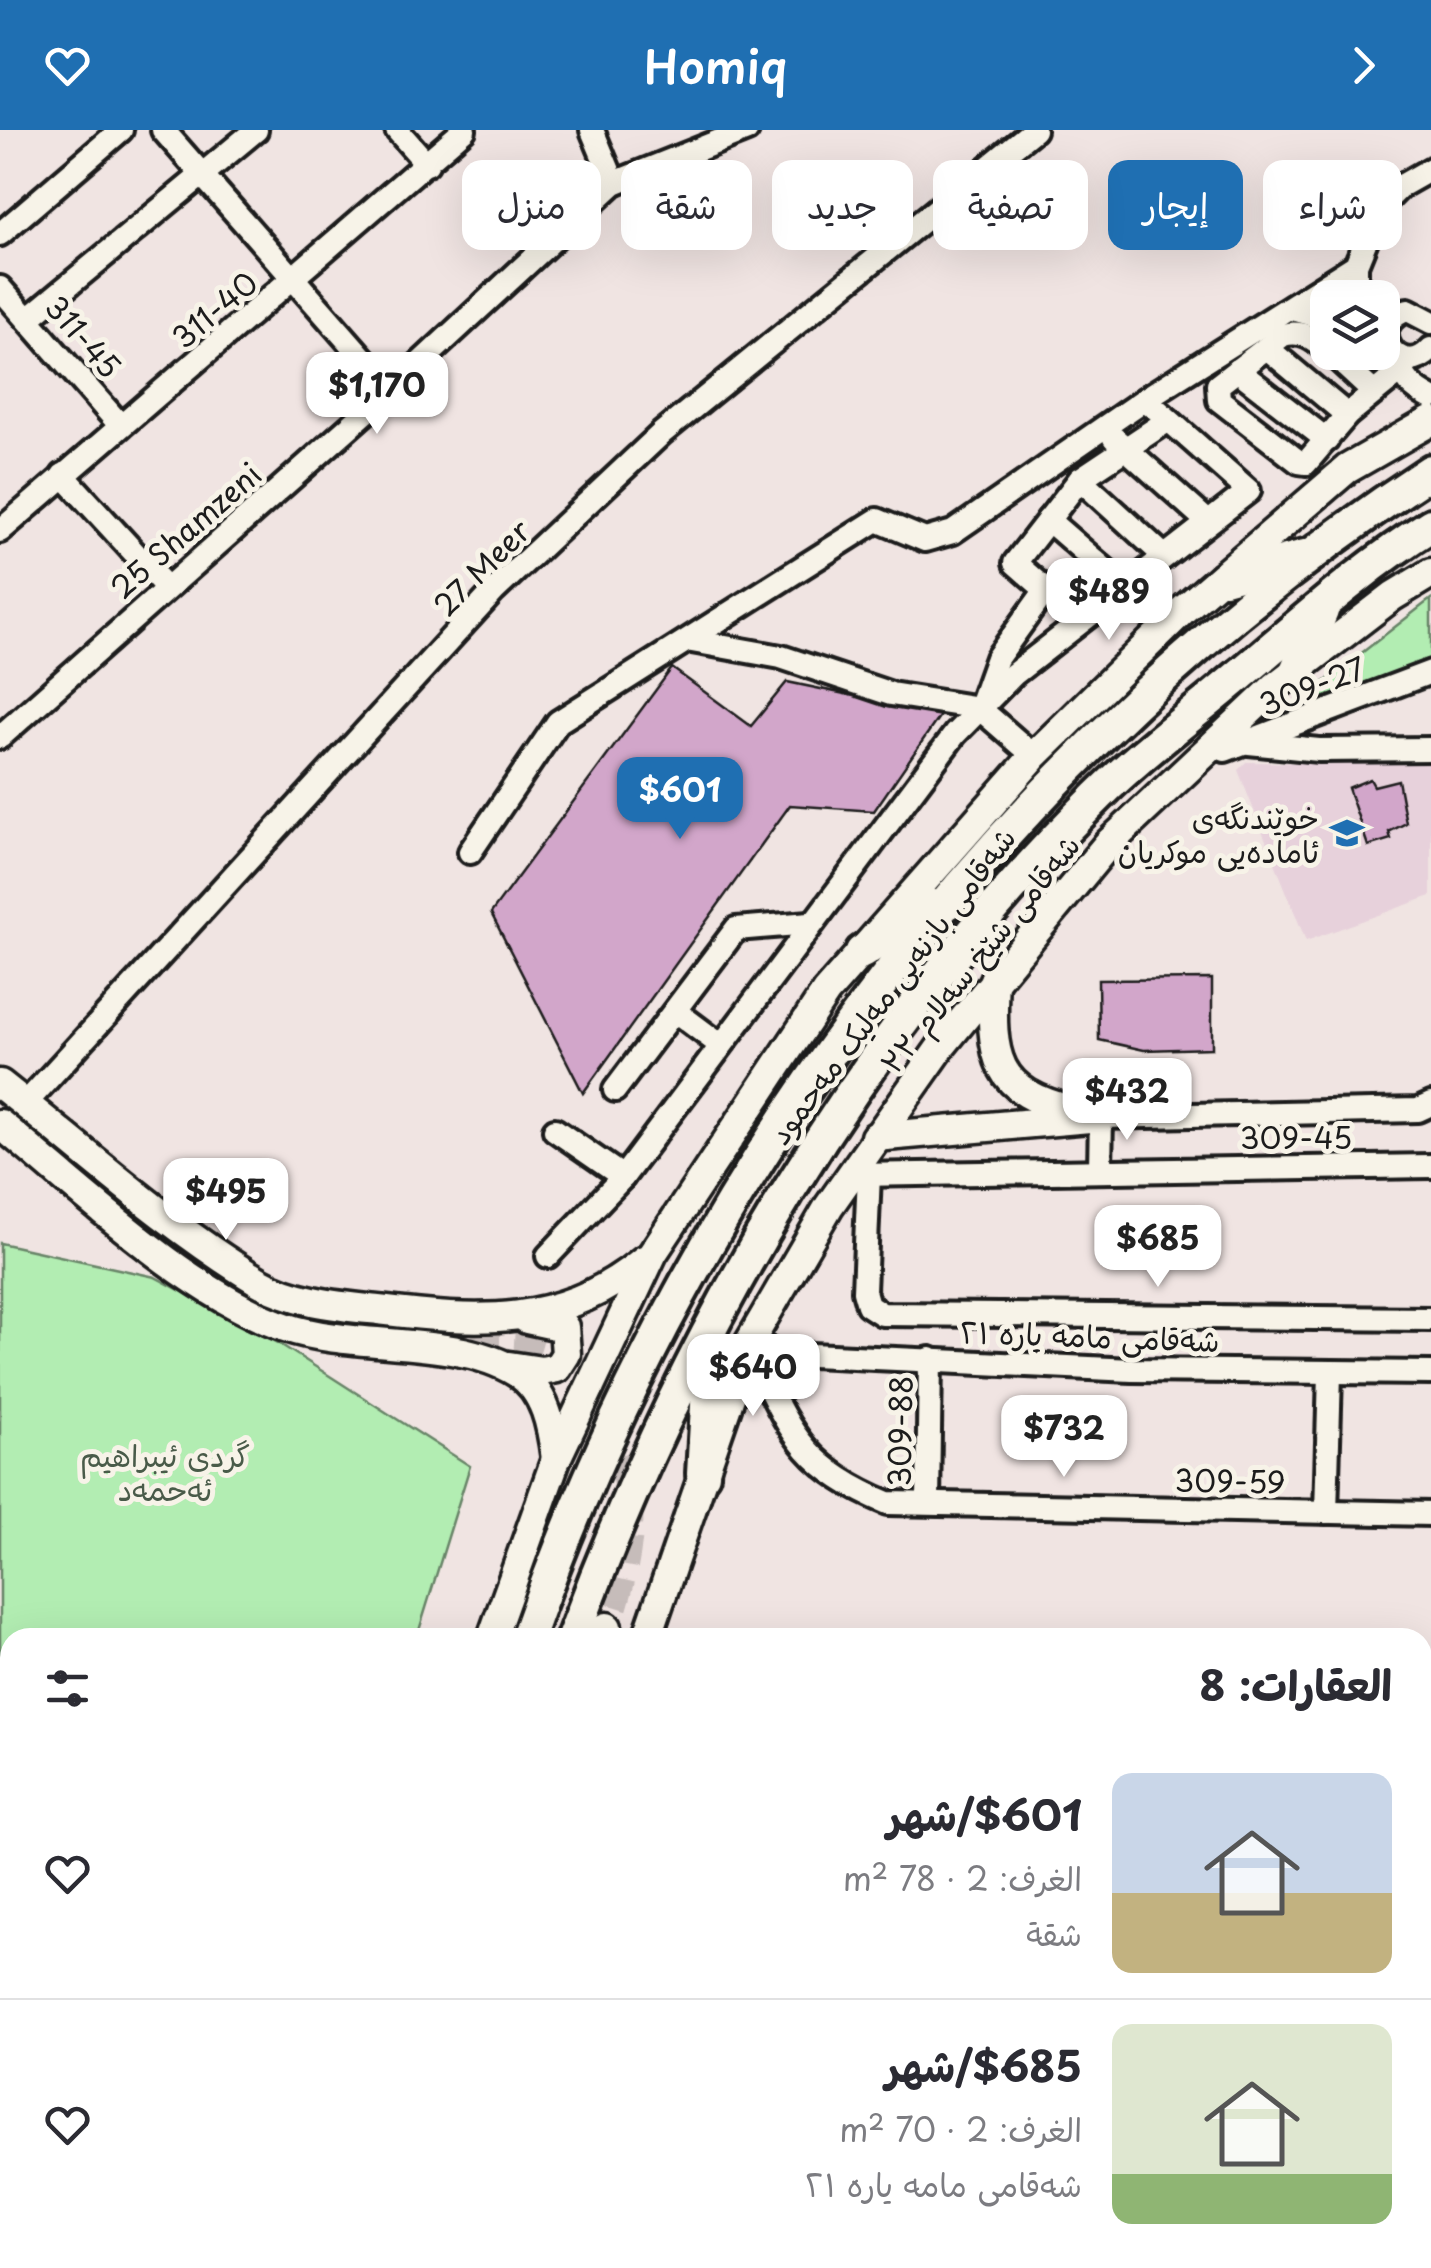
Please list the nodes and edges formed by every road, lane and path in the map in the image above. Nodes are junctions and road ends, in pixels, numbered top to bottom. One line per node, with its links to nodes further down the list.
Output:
1 (121, 130): 13 (street)
2 (163, 130): 11 (street)
3 (256, 130): 11 (street)
4 (397, 130): 9 (street)
5 (464, 130): 9 (street, 311-40)
6 (592, 130): 12 (street)
7 (748, 130): 12 (street, 25 Shamzeni)
8 (1034, 130): 75 (street, 27 Meer)
9 (426, 164): 16 (street, 311-40)
10 (1431, 168): 14 (street)
11 (204, 178): 16 (street); 21 (street)
12 (614, 183): 29 (street, 25 Shamzeni)
13 (0, 234)
14 (1356, 265): 15 (street); 18 (street)
15 (1356, 280)
16 (294, 281): 29 (street); 36 (street, 311-40)
17 (0, 288): 21 (street, 311-45)
18 (1291, 309): 20 (street); 32 (street)
19 (1400, 312): 22 (street)
20 (1310, 314)
21 (29, 318): 36 (street, 311-45)
22 (1431, 322)
23 (1310, 341): 24 (street)
24 (1267, 348): 27 (street); 33 (street)
25 (1431, 348): 26 (street)
26 (1401, 365): 30 (street); 31 (street)
27 (1238, 370): 38 (street); 38 (street)
28 (1348, 370): 30 (street)
29 (391, 390): 51 (street, 25 Shamzeni)
30 (1372, 392): 33 (street)
31 (1431, 398)
32 (1145, 399): 34 (street); 37 (street)
33 (1346, 415): 38 (street)
34 (1167, 421): 39 (street); 44 (street)
35 (1431, 421): 50 (main road)
36 (120, 425): 41 (street, 311-40)
37 (1107, 429): 39 (street); 56 (street)
38 (1327, 440)
39 (1124, 448): 42 (street); 44 (street)
40 (1431, 471): 47 (highway, شەقامی بازنەیی مەلیک مەحمود)
41 (62, 475): 46 (street, 311-40); 51 (street)
42 (1080, 479): 43 (street); 48 (street)
43 (1048, 520): 52 (street); 53 (street)
44 (1208, 522): 48 (street)
45 (1431, 525): 54 (highway, شەقامی بازنەیی مەلیک مەحمود)
46 (0, 531)
47 (1319, 552): 50 (highway); 67 (highway, شەقامی بازنەیی مەلیک مەحمود)
48 (1164, 556): 52 (street)
49 (1431, 573): 58 (main road, شەقامی شێخ سەلام ٣٣)
50 (1224, 578): 65 (main road)
51 (166, 586): 61 (street, 25 Shamzeni)
52 (1125, 587): 55 (street)
53 (1046, 590): 55 (street); 57 (street)
54 (1326, 603): 58 (highway); 89 (highway, شەقامی بازنەیی مەلیک مەحمود)
55 (1080, 620): 57 (street)
56 (692, 641): 60 (street); 66 (street)
57 (1005, 666): 60 (street)
58 (1296, 671): 63 (main road, شەقامی شێخ سەلام ٣٣)
59 (1431, 672): 62 (street, 309-27)
60 (980, 708): 65 (street); 68 (street)
61 (0, 737)
62 (1246, 742): 63 (street, 309-27); 64 (street)
63 (1214, 745): 70 (main road, شەقامی شێخ سەلام ٣٣)
64 (1431, 749)
65 (1034, 756): 69 (main road)
66 (470, 852)
67 (953, 893): 69 (highway); 102 (highway, شەقامی بازنەیی مەلیک مەحمود)
68 (810, 923): 71 (street); 72 (street)
69 (862, 952): 85 (main road)
70 (994, 980): 77 (main road); 80 (main road, شەقامی شێخ سەلام ٣٣)
71 (674, 1011): 72 (street); 74 (street)
72 (720, 1044): 84 (street)
73 (0, 1084): 75 (main road)
74 (615, 1090)
75 (13, 1104): 87 (main road); 90 (main road)
76 (1431, 1104): 77 (street)
77 (1101, 1117): 80 (main road); 82 (street)
78 (0, 1124): 93 (main road)
79 (555, 1130): 84 (street)
80 (875, 1138): 83 (main road, شەقامی شێخ سەلام ٣٣)
81 (1431, 1166): 82 (street, 309-45)
82 (1100, 1168): 83 (street, 309-45)
83 (859, 1175): 88 (street, شەقامی مامە یارە ٢١); 91 (main road, شەقامی شێخ سەلام ٣٣)
84 (623, 1177): 86 (street)
85 (653, 1253): 87 (main road); 96 (main road)
86 (548, 1256)
87 (513, 1318): 93 (main road)
88 (1431, 1319)
89 (712, 1328): 97 (highway); 103 (highway, شەقامی بازنەیی مەلیک مەحمود)
90 (472, 1340)
91 (748, 1345): 92 (street, شەقامی مامە یارە ٢١); 97 (main road, شەقامی شێخ سەلام ٣٣); 98 (street, 309-59)
92 (930, 1359): 95 (street, شەقامی مامە یارە ٢١); 98 (street, 309-88)
93 (502, 1365): 96 (main road)
94 (1431, 1372): 95 (street, شەقامی مامە یارە ٢١)
95 (1330, 1374): 99 (street)
96 (556, 1459): 101 (main road)
97 (703, 1474): 104 (main road, شەقامی شێخ سەلام ٣٣)
98 (928, 1503): 99 (street, 309-59)
99 (1326, 1512): 100 (street, 309-59)
100 (1431, 1514)
101 (496, 1628)
102 (532, 1628)
103 (577, 1628)
104 (650, 1628)

